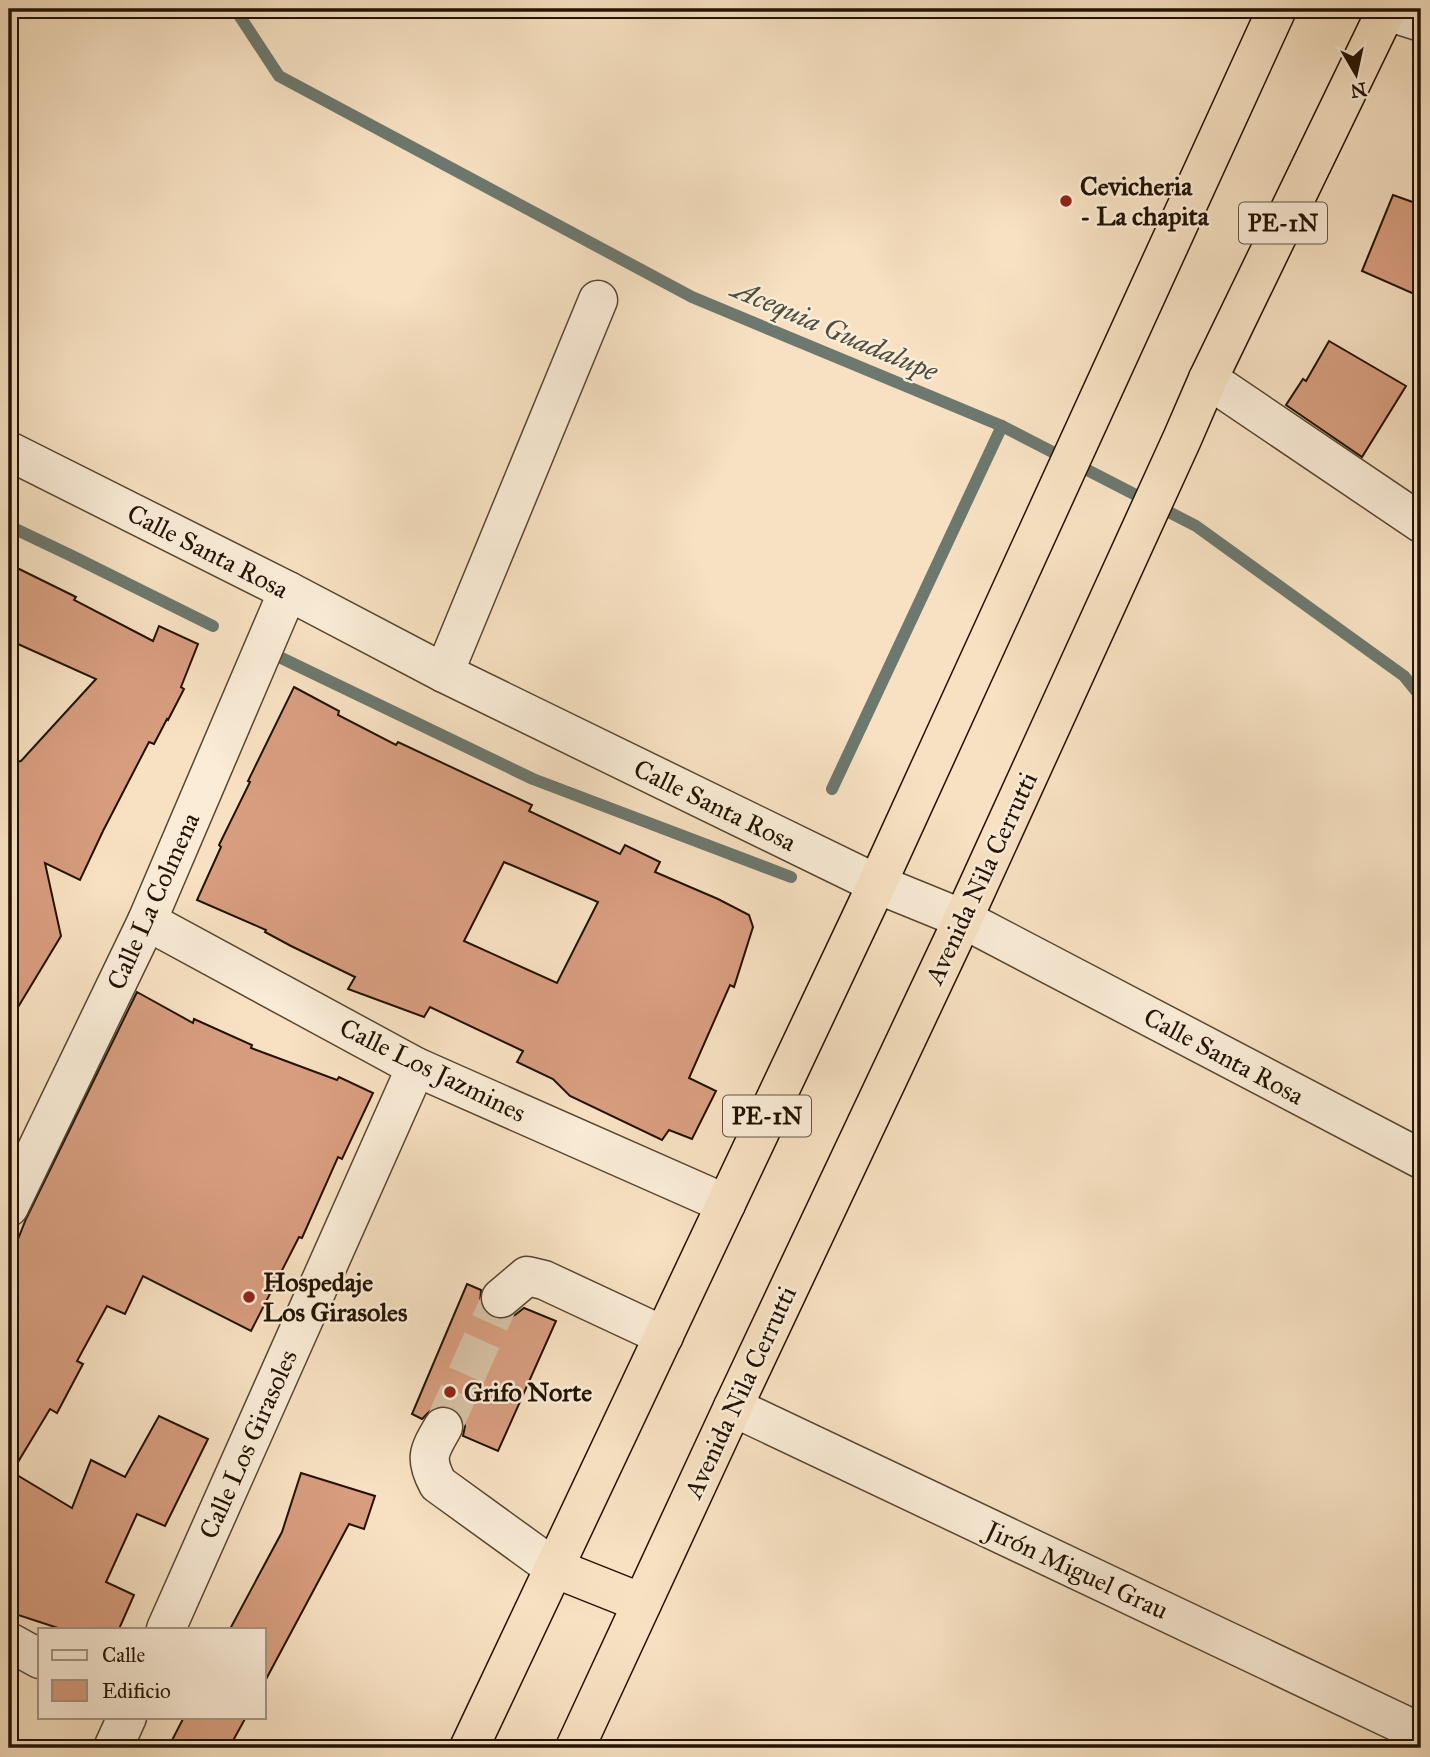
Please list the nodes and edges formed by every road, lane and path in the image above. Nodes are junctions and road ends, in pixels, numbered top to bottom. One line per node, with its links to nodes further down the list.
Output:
1 (1277, 9): 11 (highway, PE-1N)
2 (1380, 9): 3 (street)
3 (1387, 9): 4 (street); 6 (highway, Avenida Nila Cerrutti / PE-1N)
4 (1421, 22)
5 (598, 300): 10 (street)
6 (1208, 379): 8 (street); 12 (highway, Avenida Nila Cerrutti / PE-1N)
7 (9, 451): 9 (street, Calle Santa Rosa)
8 (1421, 523)
9 (289, 591): 10 (street, Calle Santa Rosa); 13 (street, Calle La Colmena)
10 (444, 673): 11 (street, Calle Santa Rosa)
11 (877, 884): 12 (street, Calle Santa Rosa); 16 (highway, PE-1N)
12 (963, 919): 15 (street, Calle Santa Rosa); 20 (highway, Avenida Nila Cerrutti / PE-1N)
13 (147, 921): 14 (street, Calle Los Jazmines); 17 (street, Calle La Colmena)
14 (416, 1067): 16 (street, Calle Los Jazmines); 24 (street, Calle Los Girasoles)
15 (1421, 1159)
16 (726, 1204): 19 (highway, PE-1N)
17 (9, 1207)
18 (501, 1298): 19 (street)
19 (664, 1336): 22 (highway, PE-1N)
20 (733, 1406): 23 (highway, Avenida Nila Cerrutti / PE-1N); 28 (street, Jirón Miguel Grau)
21 (443, 1427): 22 (street)
22 (554, 1568): 23 (highway); 30 (highway, PE-1N)
23 (642, 1603): 31 (highway, Avenida Nila Cerrutti / PE-1N)
24 (166, 1628)
25 (9, 1642): 26 (street)
26 (38, 1658)
27 (127, 1718): 29 (street)
28 (1421, 1733)
29 (113, 1748)
30 (469, 1748)
31 (575, 1748)

